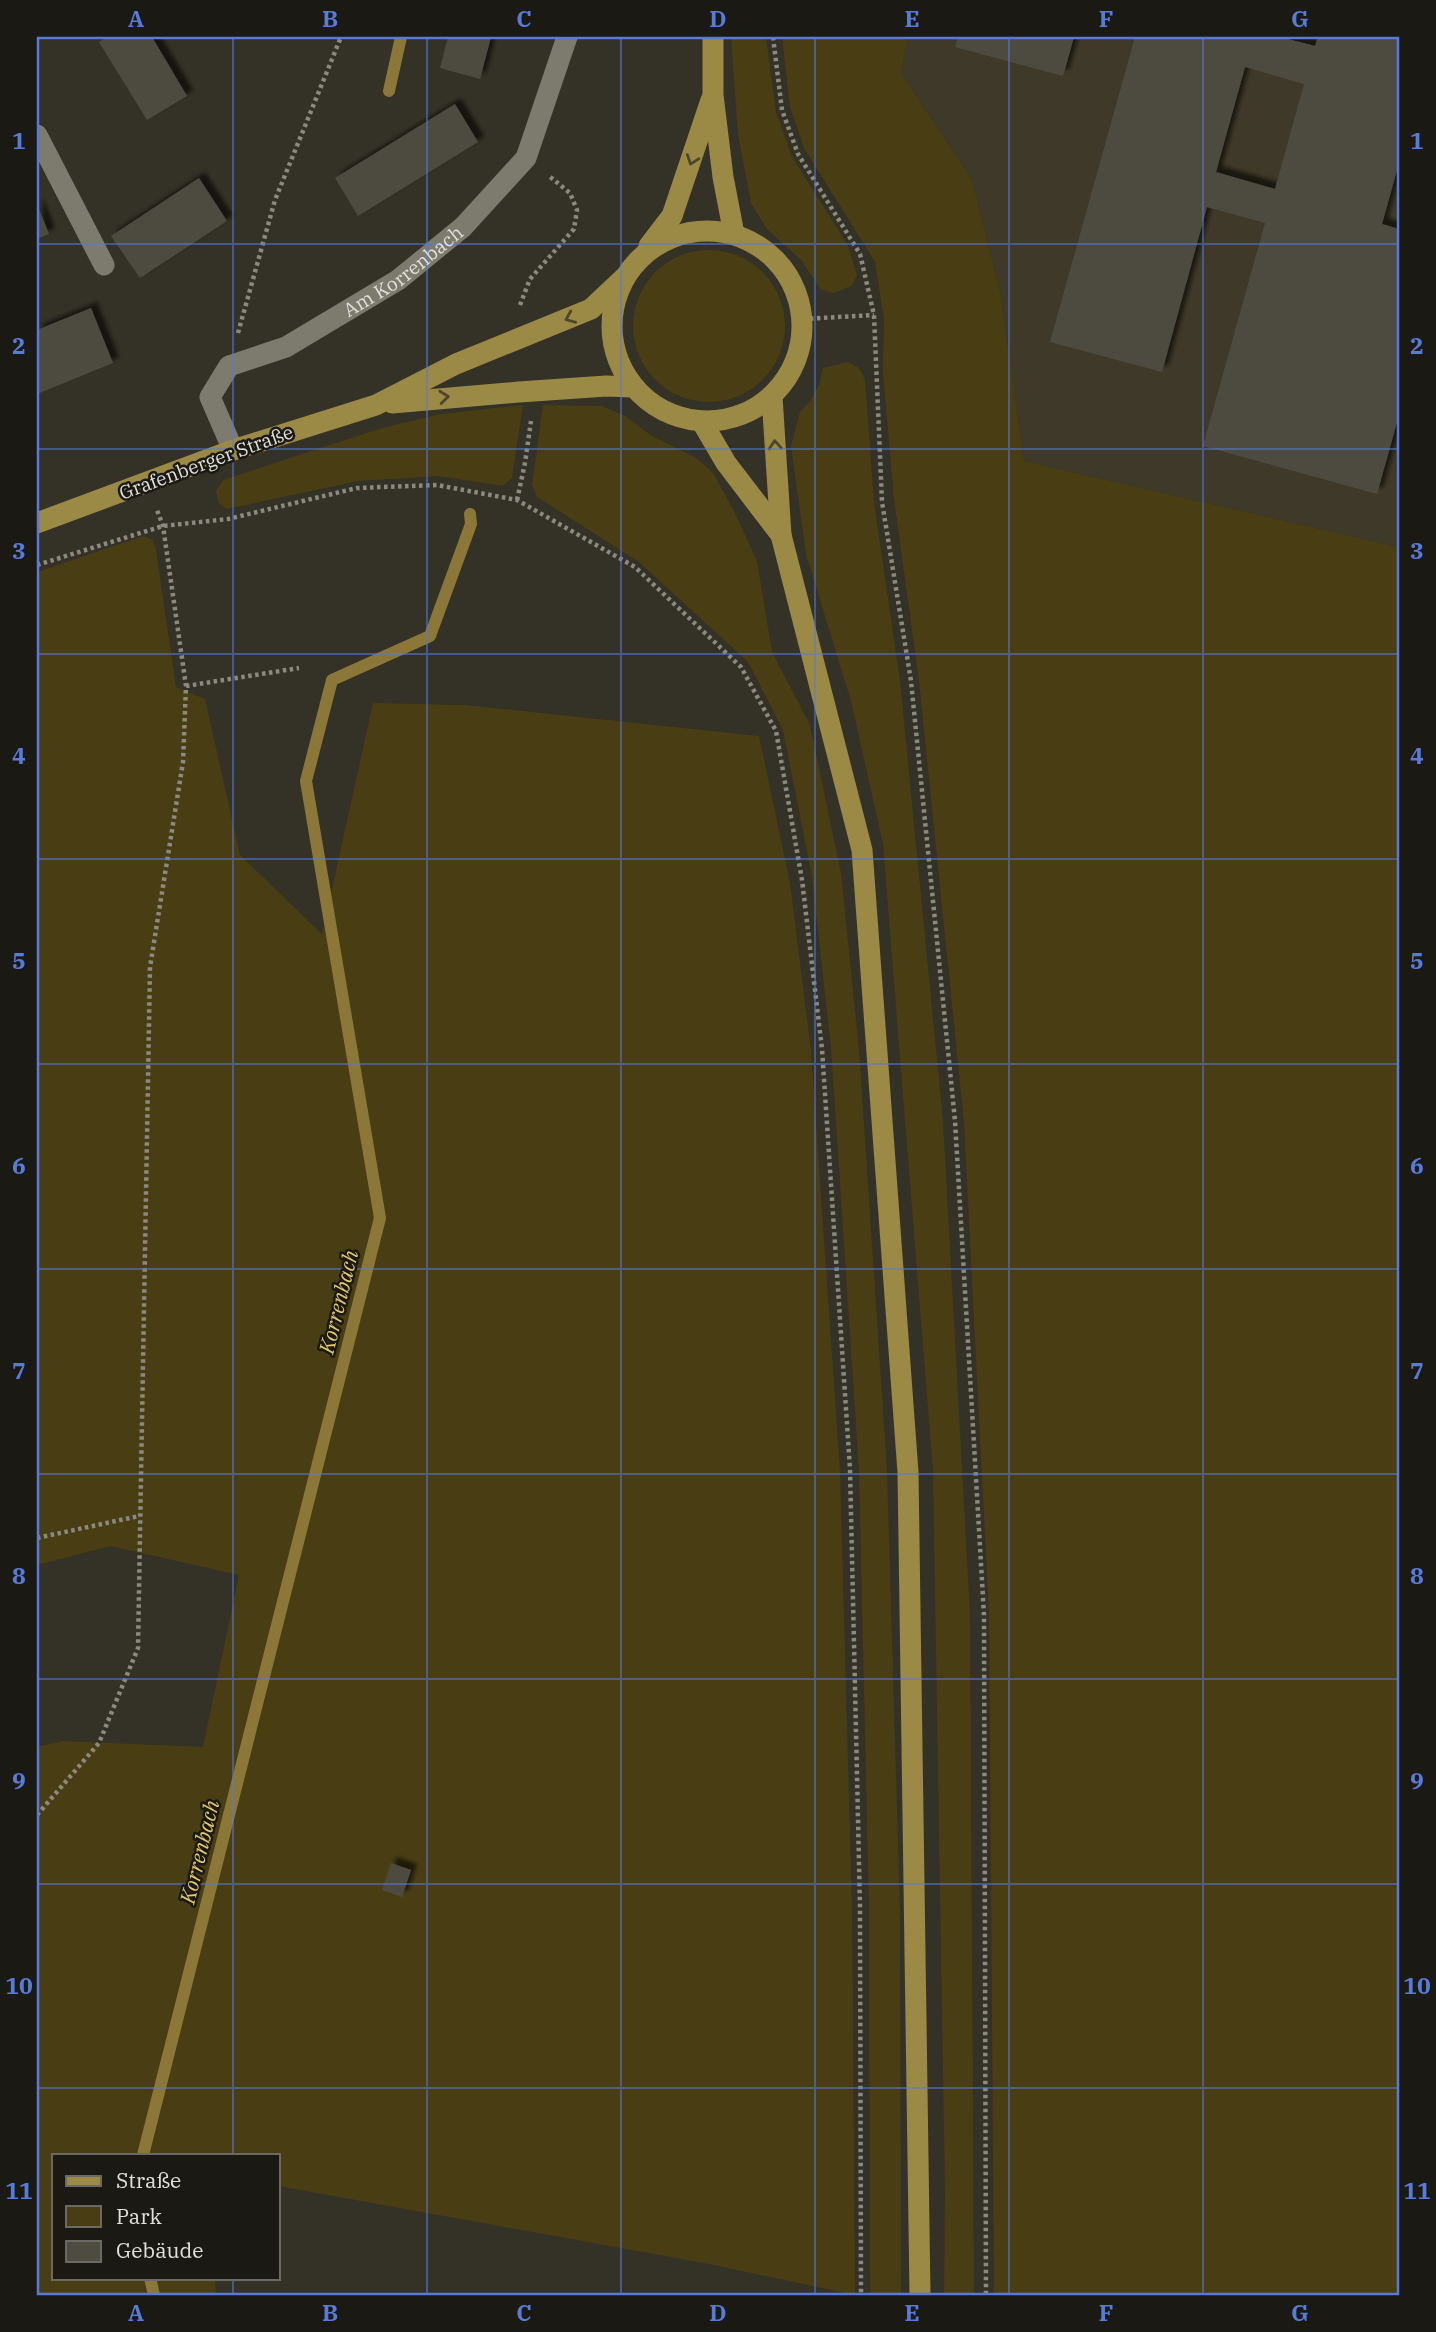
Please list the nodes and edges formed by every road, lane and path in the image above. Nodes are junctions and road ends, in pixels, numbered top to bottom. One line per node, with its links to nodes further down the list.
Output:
1 (341, 37): 15 (path)
2 (567, 37): 7 (street, Am Korrenbach)
3 (713, 37): 5 (main road)
4 (773, 37): 13 (path)
5 (713, 95): 8 (main road); 9 (main road, one-way to 9)
6 (37, 135): 10 (street)
7 (526, 158): 12 (path); 15 (street, Am Korrenbach)
8 (734, 234): 9 (main road); 14 (main road)
9 (644, 254): 11 (main road)
10 (104, 265)
11 (624, 278): 16 (main road); 18 (main road, Grafenberger Straße, one-way to 18)
12 (519, 312)
13 (874, 315): 14 (path); 34 (path)
14 (803, 319): 17 (main road)
15 (229, 366): 21 (street)
16 (633, 387): 18 (main road, Grafenberger Straße, one-way to 16); 20 (main road)
17 (772, 397): 20 (main road); 25 (main road, one-way to 17)
18 (376, 405): 21 (main road, Grafenberger Straße)
19 (531, 417): 22 (path)
20 (702, 422): 25 (main road)
21 (233, 450): 23 (main road, Grafenberger Straße)
22 (517, 500): 24 (path); 32 (path)
23 (37, 523)
24 (163, 526): 26 (path); 28 (path)
25 (781, 535): 33 (main road)
26 (37, 565)
27 (299, 668): 28 (path)
28 (186, 686): 29 (path)
29 (139, 1516): 30 (path); 31 (path)
30 (37, 1538)
31 (37, 1815)
32 (861, 2295)
33 (920, 2295)
34 (986, 2295)

